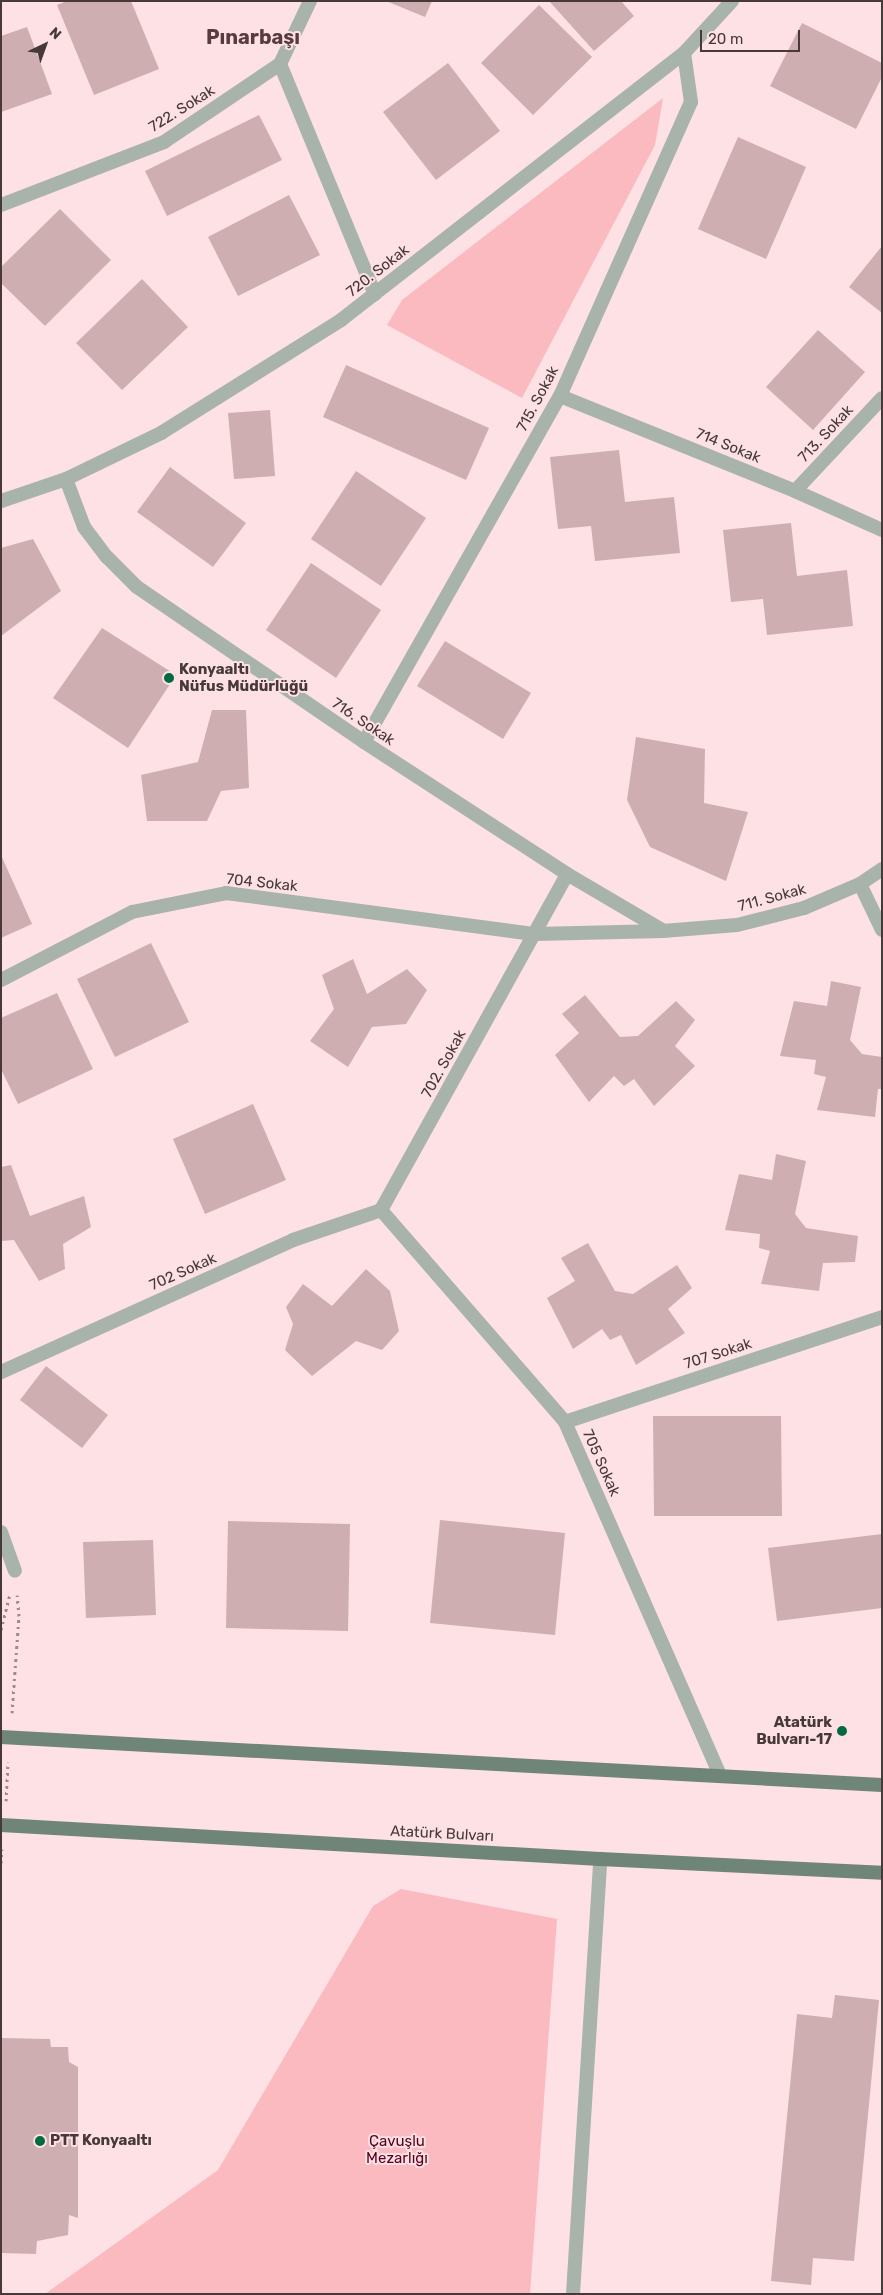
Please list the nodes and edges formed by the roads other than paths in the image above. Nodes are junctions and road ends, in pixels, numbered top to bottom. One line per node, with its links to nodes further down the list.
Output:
1 (310, 1): 4 (street)
2 (732, 1): 3 (street, 720. Sokak)
3 (684, 53): 6 (street, 720. Sokak); 7 (street, 715. Sokak)
4 (280, 64): 5 (street, 722. Sokak); 6 (street)
5 (1, 204)
6 (375, 294): 9 (street, 720. Sokak)
7 (560, 396): 10 (street, 714 Sokak); 13 (street, 715. Sokak)
8 (882, 398): 10 (street, 713. Sokak)
9 (66, 478): 11 (street, 720. Sokak); 13 (street, 716. Sokak)
10 (794, 491): 12 (street, 714 Sokak)
11 (1, 501)
12 (882, 530)
13 (364, 742): 15 (street, 716. Sokak)
14 (882, 870): 16 (street, 711. Sokak)
15 (567, 874): 18 (street, 716. Sokak); 19 (street, 702. Sokak)
16 (860, 884): 17 (street); 18 (street, 711. Sokak)
17 (882, 930)
18 (662, 931): 19 (street, 711. Sokak)
19 (535, 934): 20 (street, 704 Sokak); 21 (street, 702. Sokak)
20 (1, 980)
21 (381, 1210): 23 (street, 702 Sokak); 24 (street, 705 Sokak)
22 (882, 1317): 24 (street, 707 Sokak)
23 (1, 1372)
24 (565, 1422): 28 (street, 705 Sokak)
25 (1, 1532): 26 (street)
26 (15, 1571)
27 (1, 1737): 28 (main road)
28 (720, 1775): 29 (main road)
29 (882, 1785)
30 (1, 1825): 31 (main road, Atatürk Bulvarı)
31 (600, 1860): 32 (main road, Atatürk Bulvarı); 33 (street)
32 (882, 1873)
33 (574, 2294)

